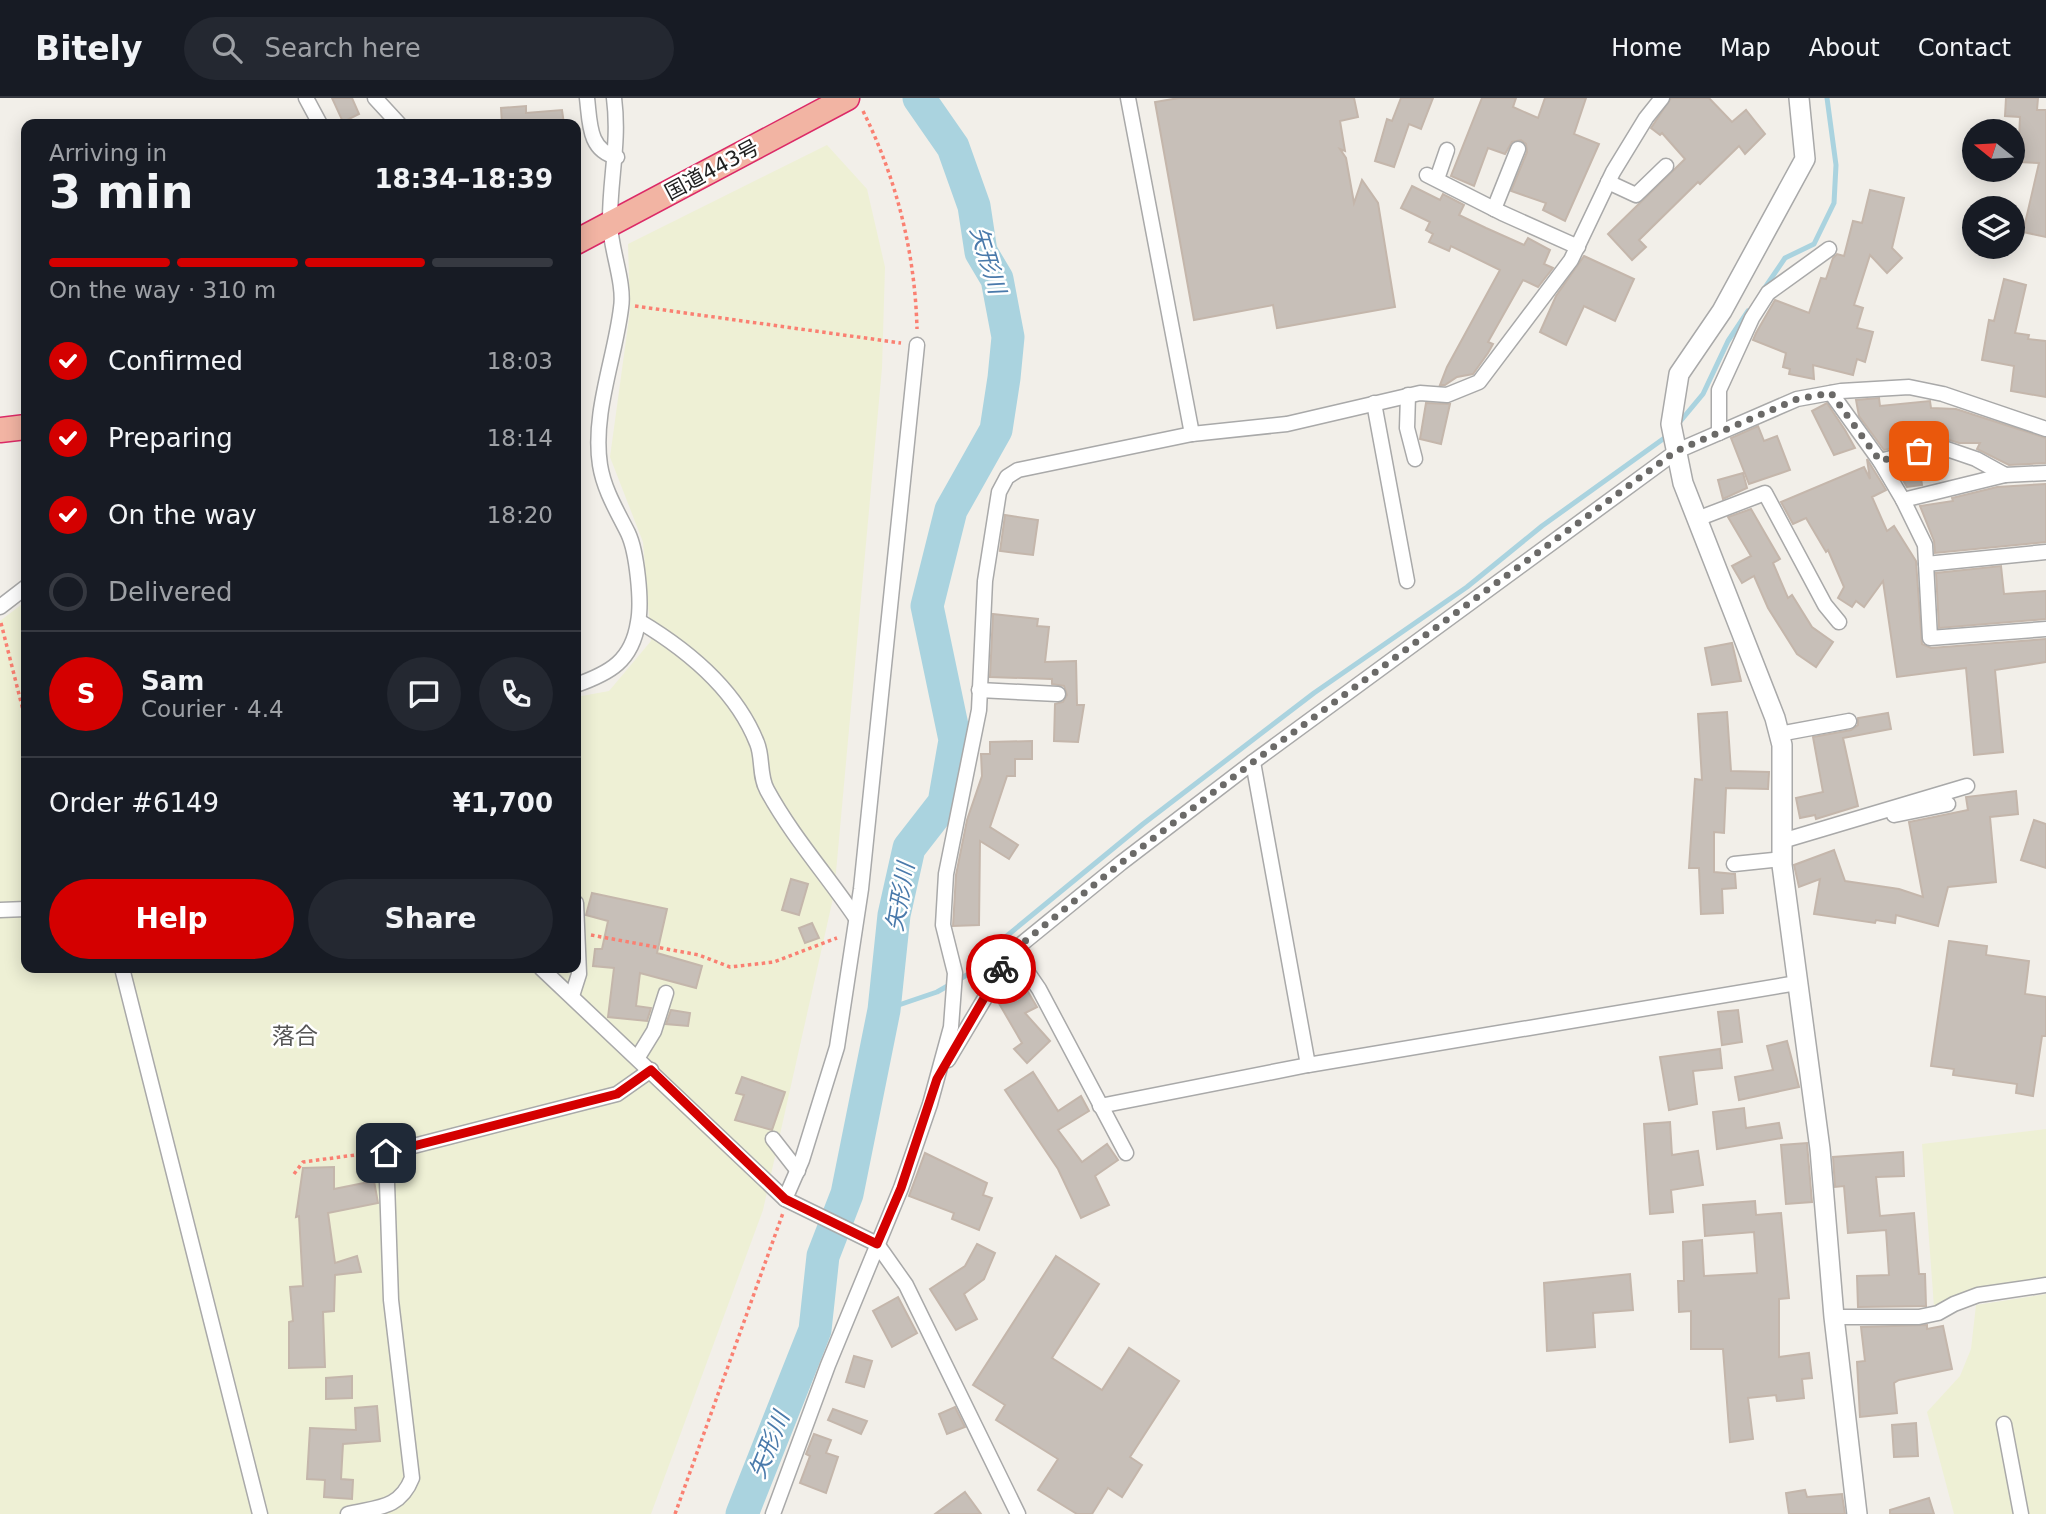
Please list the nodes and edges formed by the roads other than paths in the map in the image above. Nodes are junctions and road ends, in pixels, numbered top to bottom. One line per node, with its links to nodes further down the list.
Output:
1 (306, 98): 9 (street)
2 (375, 98): 10 (street)
3 (587, 98): 13 (street)
4 (614, 98): 13 (street)
5 (1128, 98): 29 (street)
6 (1662, 98): 15 (street)
7 (1799, 98): 30 (street)
8 (854, 102): 17 (highway, 国道443号)
9 (317, 119)
10 (394, 119)
11 (1518, 149): 16 (street)
12 (1447, 150): 16 (street)
13 (617, 156): 17 (street)
14 (1666, 166): 15 (street)
15 (1608, 182): 19 (street)
16 (1494, 209): 19 (street)
17 (610, 223): 18 (highway, 国道443号); 42 (street)
18 (581, 239)
19 (1578, 247): 23 (street)
20 (1829, 249): 28 (street)
21 (917, 345): 57 (street)
22 (1831, 393): 26 (street); 28 (street); 32 (street)
23 (1408, 395): 24 (street); 31 (street)
24 (1374, 403): 29 (street); 39 (street)
25 (21, 428): 27 (highway)
26 (2046, 429)
27 (0, 430)
28 (1720, 433): 30 (street)
29 (1192, 434): 46 (street)
30 (1676, 451): 36 (street); 50 (street)
31 (1415, 459)
32 (1880, 461): 34 (street); 35 (street)
33 (2046, 472): 34 (street)
34 (2005, 475): 35 (street)
35 (1903, 500): 38 (street)
36 (1696, 519): 43 (street); 49 (street)
37 (2046, 552): 38 (street)
38 (1926, 564): 44 (street)
39 (1407, 581)
40 (21, 591): 41 (street)
41 (0, 607)
42 (639, 621): 45 (street); 57 (street)
43 (1839, 622)
44 (2046, 629)
45 (581, 683)
46 (979, 690): 47 (street); 68 (street)
47 (1058, 694)
48 (1849, 721): 49 (street)
49 (1779, 734): 53 (street)
50 (1253, 762): 58 (street); 66 (street)
51 (1967, 786): 53 (street)
52 (1948, 804): 53 (street)
53 (1782, 850): 54 (street); 62 (street)
54 (1734, 864)
55 (21, 909): 56 (street)
56 (0, 910)
57 (855, 923): 72 (street)
58 (1013, 951): 68 (street); 69 (street)
59 (123, 973): 78 (street)
60 (547, 973): 64 (street)
61 (579, 973): 64 (street)
62 (1797, 983): 66 (street); 76 (street)
63 (666, 992): 65 (street)
64 (572, 996): 65 (street)
65 (638, 1057): 67 (street)
66 (1308, 1066): 69 (street)
67 (651, 1070): 73 (street); 79 (street)
68 (937, 1079): 74 (street)
69 (1100, 1106): 71 (street)
70 (773, 1139): 72 (street)
71 (1126, 1153)
72 (798, 1171): 73 (street)
73 (791, 1202): 74 (street)
74 (872, 1241): 80 (street); 81 (street)
75 (2046, 1285): 76 (street)
76 (1833, 1317): 82 (street)
77 (2004, 1424): 83 (street)
78 (260, 1514)
79 (348, 1514)
80 (773, 1514)
81 (1018, 1514)
82 (1857, 1514)
83 (2021, 1514)

